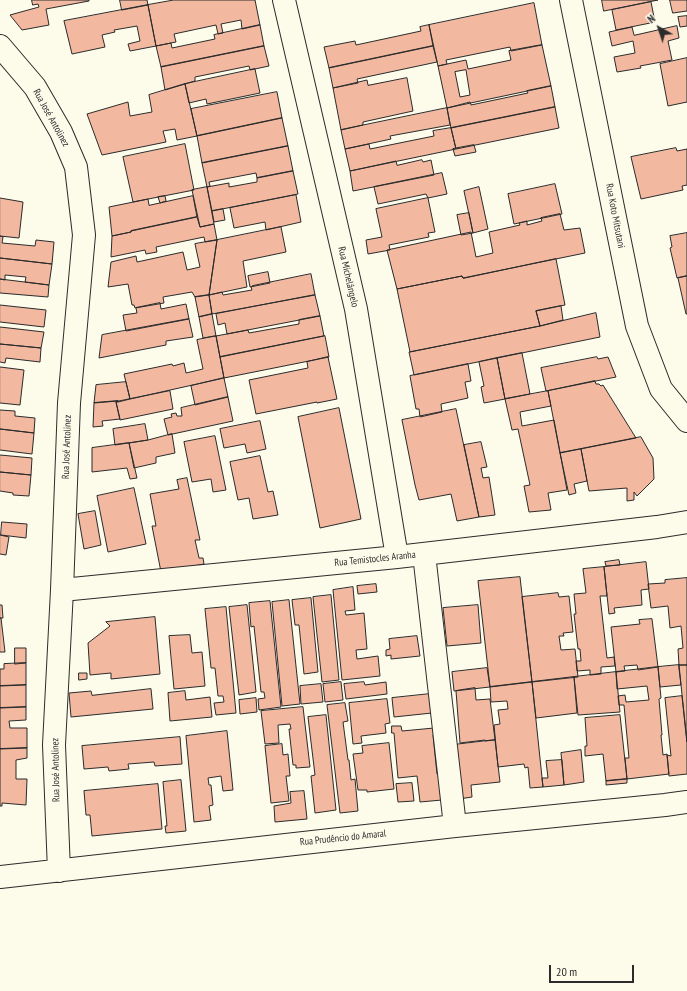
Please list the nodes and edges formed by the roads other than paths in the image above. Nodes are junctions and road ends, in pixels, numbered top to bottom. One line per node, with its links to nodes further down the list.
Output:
1 (284, 0): 7 (street, Rua Michelângelo)
2 (571, 0): 4 (street, Rua Koto Mitsutani)
3 (0, 46): 8 (street, Rua José Antolinez)
4 (687, 421)
5 (687, 522): 6 (street, Rua Temistocles Aranha)
6 (424, 554): 7 (street, Rua Temistocles Aranha); 10 (street)
7 (397, 557): 8 (street, Rua Temistocles Aranha)
8 (62, 590): 11 (street, Rua José Antolinez)
9 (687, 802): 10 (street, Rua Prudêncio do Amaral)
10 (455, 826): 11 (street, Rua Prudêncio do Amaral)
11 (59, 871): 12 (street, Rua Prudêncio do Amaral)
12 (0, 877)

